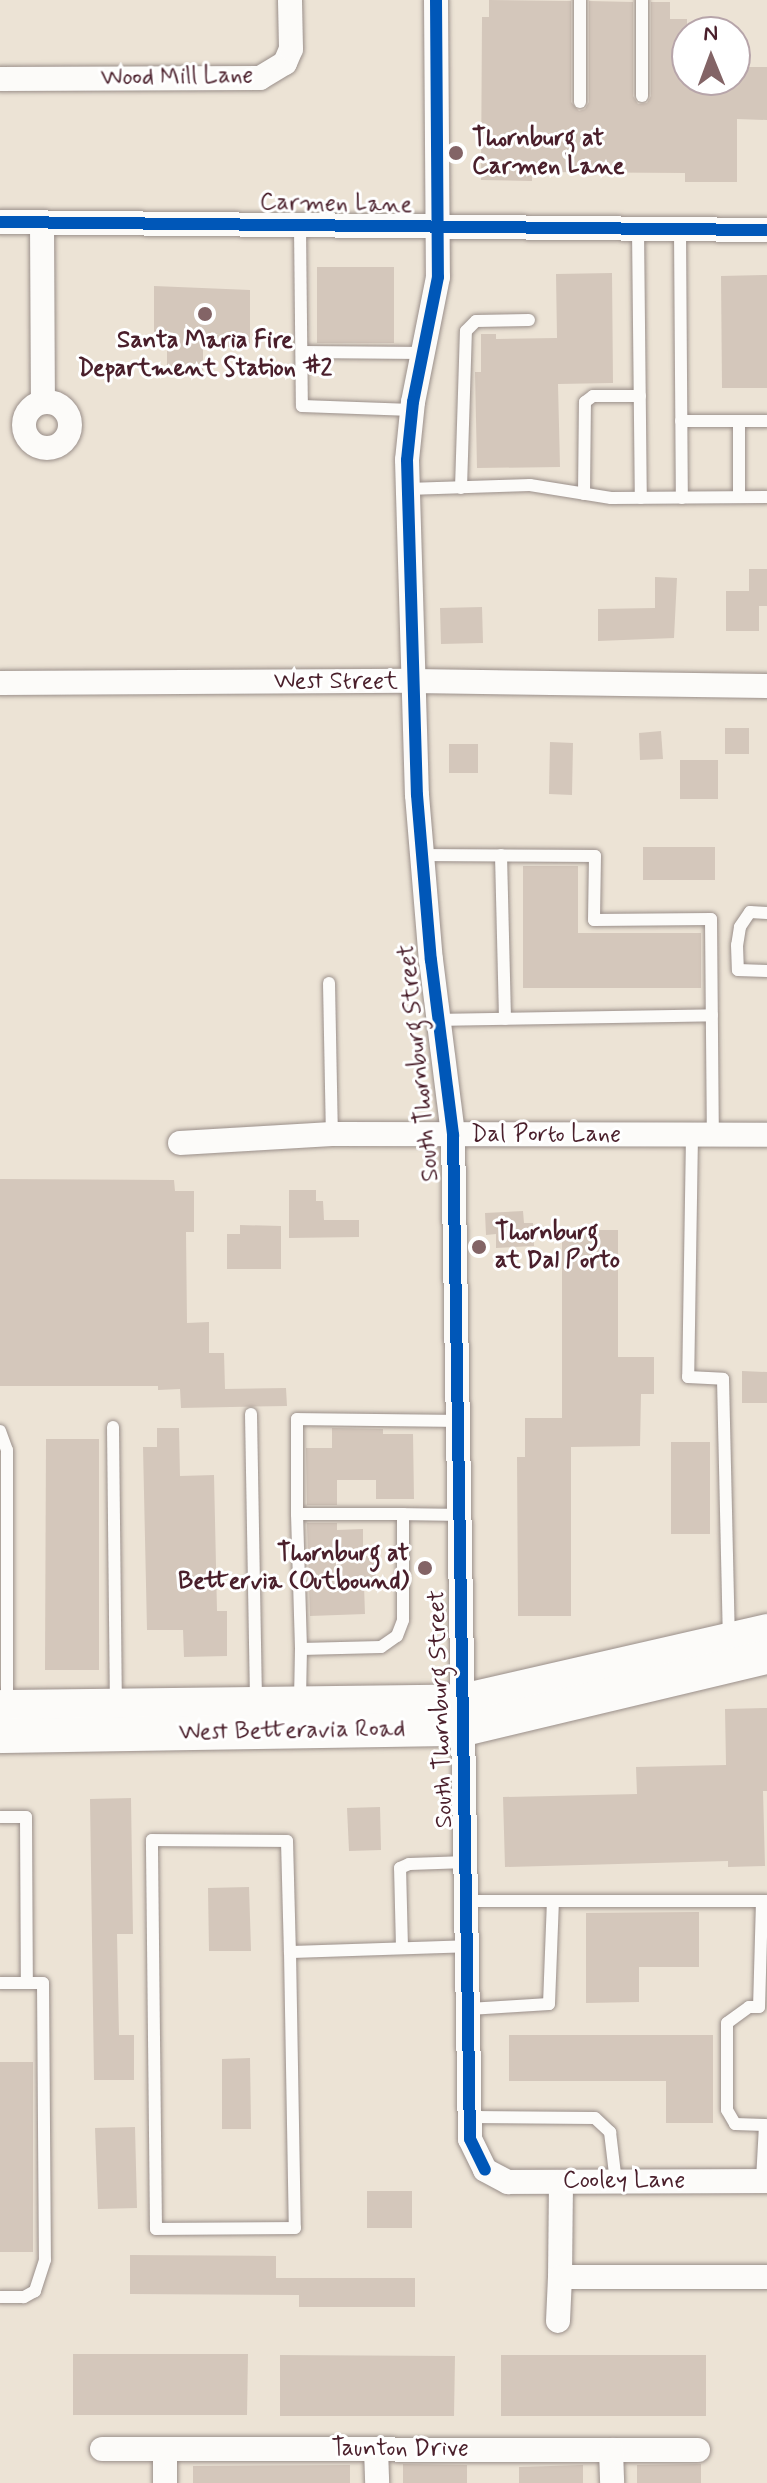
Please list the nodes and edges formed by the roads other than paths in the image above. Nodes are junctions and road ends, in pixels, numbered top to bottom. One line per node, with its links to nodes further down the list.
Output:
1 (290, 0): 5 (street, Wood Mill Lane)
2 (436, 0): 11 (street, South Thornburg Street)
3 (580, 0): 7 (lane)
4 (642, 0): 6 (lane)
5 (0, 79)
6 (642, 96)
7 (580, 102)
8 (0, 222): 9 (street, Carmen Lane)
9 (42, 223): 10 (street, Carmen Lane); 19 (street)
10 (300, 226): 11 (street, Carmen Lane); 16 (lane)
11 (438, 228): 12 (street, Carmen Lane); 17 (street, South Thornburg Street)
12 (638, 229): 13 (street, Carmen Lane); 18 (lane)
13 (680, 230): 14 (street, Carmen Lane); 21 (lane)
14 (767, 230)
15 (529, 320): 24 (lane)
16 (302, 352): 17 (lane); 20 (lane)
17 (424, 353): 20 (street, South Thornburg Street)
18 (640, 396): 26 (lane); 29 (lane)
19 (43, 402)
20 (412, 410): 25 (street, South Thornburg Street)
21 (681, 421): 22 (lane); 30 (lane)
22 (739, 421): 23 (lane); 27 (lane)
23 (767, 421)
24 (461, 488): 25 (lane); 26 (lane)
25 (407, 489): 31 (street, South Thornburg Street)
26 (584, 494): 29 (lane)
27 (739, 497): 28 (lane); 30 (lane)
28 (767, 497)
29 (641, 498): 30 (lane)
30 (682, 498)
31 (413, 681): 32 (street, West Street); 33 (street, West Street); 34 (street, South Thornburg Street)
32 (0, 683)
33 (767, 686)
34 (422, 855): 35 (lane); 41 (street, South Thornburg Street)
35 (501, 855): 39 (lane); 40 (lane)
36 (767, 913): 37 (lane)
37 (767, 971)
38 (329, 983): 42 (lane)
39 (712, 1015): 40 (lane); 44 (lane)
40 (505, 1019): 41 (lane)
41 (439, 1020): 43 (street, South Thornburg Street)
42 (332, 1134): 43 (street, Dal Porto Lane); 46 (street, Dal Porto Lane)
43 (453, 1135): 44 (street, Dal Porto Lane); 48 (street, South Thornburg Street)
44 (703, 1135): 45 (street, Dal Porto Lane); 55 (lane)
45 (767, 1135)
46 (180, 1143)
47 (251, 1414): 59 (lane)
48 (456, 1421): 51 (lane); 53 (street, South Thornburg Street)
49 (113, 1427): 60 (lane)
50 (0, 1431): 62 (lane)
51 (297, 1514): 52 (lane); 56 (lane)
52 (403, 1514): 53 (lane); 56 (lane)
53 (458, 1515): 61 (street, South Thornburg Street)
54 (767, 1631): 55 (main road, West Betteravia Road)
55 (729, 1640): 61 (main road, West Betteravia Road)
56 (301, 1649): 58 (lane)
57 (767, 1657): 61 (main road, West Betteravia Road)
58 (300, 1703): 59 (main road, West Betteravia Road); 61 (main road, West Betteravia Road)
59 (256, 1704): 60 (main road, West Betteravia Road)
60 (116, 1706): 62 (main road, West Betteravia Road)
61 (463, 1715): 62 (main road, West Betteravia Road); 64 (street, South Thornburg Street)
62 (2, 1717)
63 (0, 1817): 72 (lane)
64 (467, 1862): 65 (street, South Thornburg Street); 69 (lane)
65 (468, 1901): 66 (lane); 68 (street, South Thornburg Street)
66 (553, 1901): 67 (lane); 74 (lane)
67 (764, 1901): 73 (lane)
68 (468, 1946): 69 (lane); 74 (street, South Thornburg Street)
69 (402, 1948): 70 (lane)
70 (290, 1952): 70 (lane)
71 (0, 1983): 72 (lane)
72 (27, 1983): 83 (lane)
73 (763, 1986): 76 (lane)
74 (469, 2009): 75 (street, South Thornburg Street)
75 (470, 2117): 77 (street, South Thornburg Street); 80 (lane)
76 (766, 2125): 78 (lane)
77 (485, 2170): 79 (street, Cooley Lane)
78 (765, 2181): 80 (street, Cooley Lane)
79 (561, 2182): 80 (street, Cooley Lane); 81 (street)
80 (616, 2182)
81 (560, 2277): 82 (street); 84 (street)
82 (767, 2277)
83 (0, 2297)
84 (558, 2321)
85 (102, 2449): 86 (street, Taunton Drive)
86 (165, 2449): 87 (street, Taunton Drive); 90 (street)
87 (376, 2449): 88 (street, Taunton Drive); 91 (street)
88 (611, 2450): 89 (street, Taunton Drive); 92 (street)
89 (698, 2450)
90 (165, 2483)
91 (377, 2483)
92 (612, 2483)

